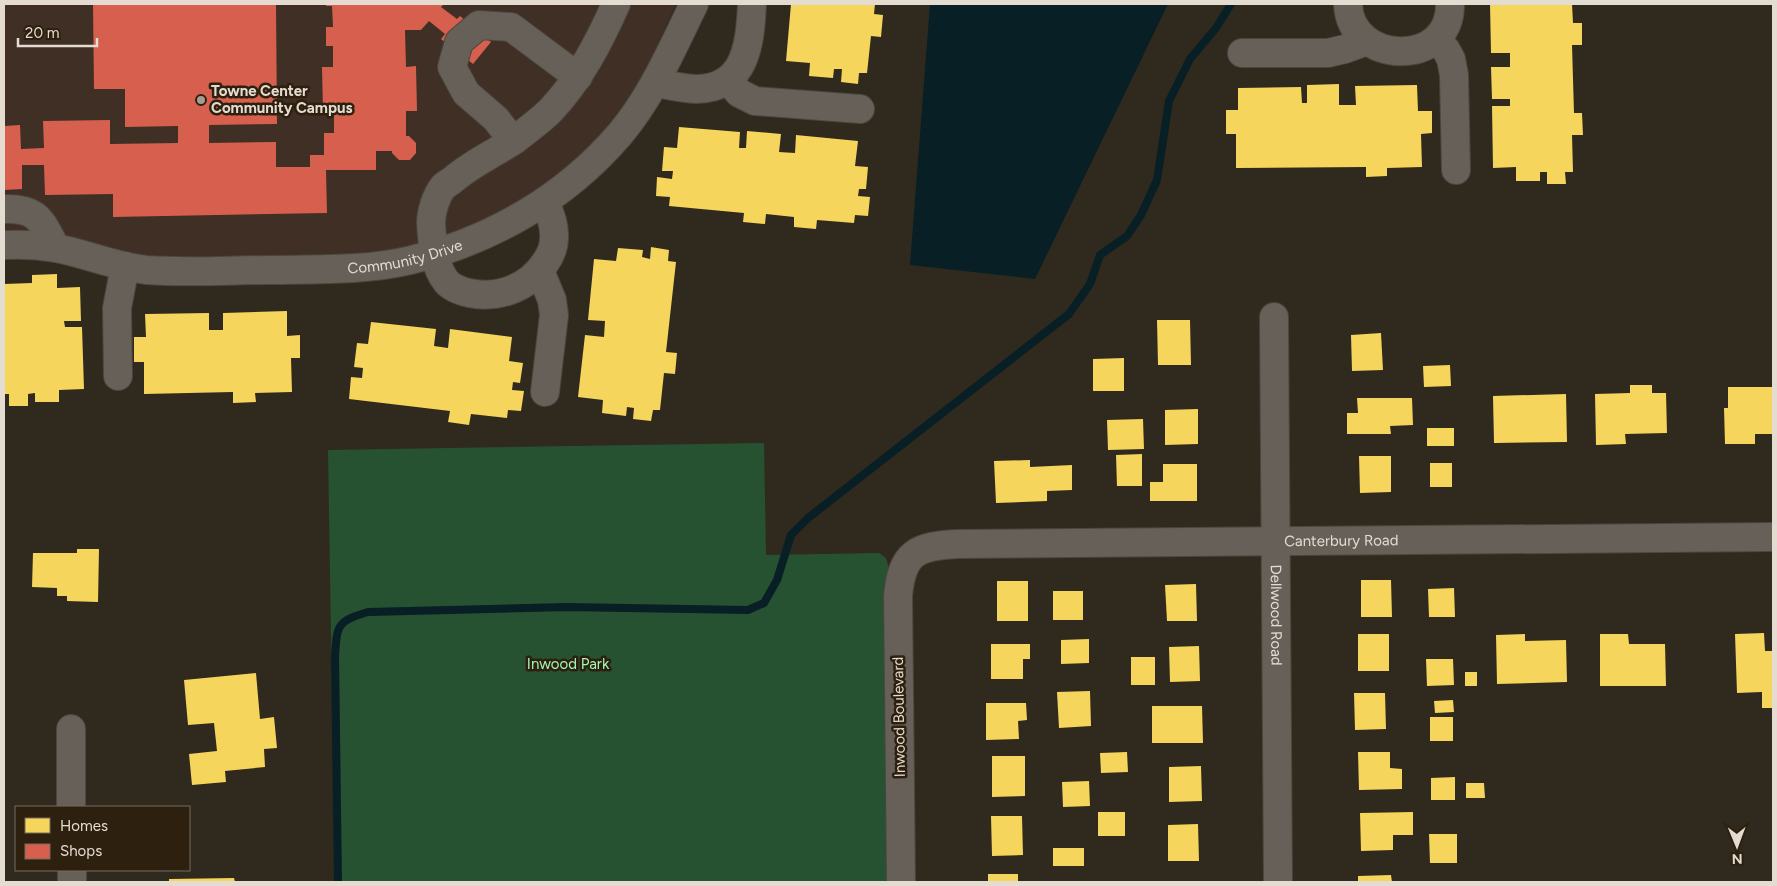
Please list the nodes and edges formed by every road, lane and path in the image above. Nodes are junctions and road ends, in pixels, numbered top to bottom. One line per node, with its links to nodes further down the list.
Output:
1 (616, 4): 9 (street)
2 (694, 4): 11 (street, Community Drive)
3 (752, 4): 10 (street)
4 (1348, 4): 7 (street)
5 (1450, 4): 6 (street)
6 (1436, 40): 7 (street); 14 (street)
7 (1367, 41): 8 (street)
8 (1242, 53)
9 (578, 77): 13 (street); 13 (street)
10 (729, 80): 11 (street); 12 (street)
11 (656, 83): 15 (street, Community Drive)
12 (860, 110)
13 (513, 141): 19 (street)
14 (1456, 170)
15 (545, 202): 19 (street, Community Drive); 21 (street)
16 (4, 209): 18 (street)
17 (4, 244): 18 (street, Community Drive)
18 (56, 248): 20 (street, Community Drive)
19 (434, 253): 20 (street, Community Drive); 21 (street)
20 (125, 266): 23 (street)
21 (540, 271): 24 (street)
22 (1274, 317): 26 (street, Dellwood Road)
23 (118, 376)
24 (546, 392)
25 (1773, 538): 26 (street, Canterbury Road)
26 (1276, 540): 27 (street, Canterbury Road); 31 (street, Dellwood Road)
27 (912, 555): 30 (street, Inwood Boulevard)
28 (71, 729): 29 (street)
29 (72, 806)
30 (901, 882)
31 (1278, 882)

